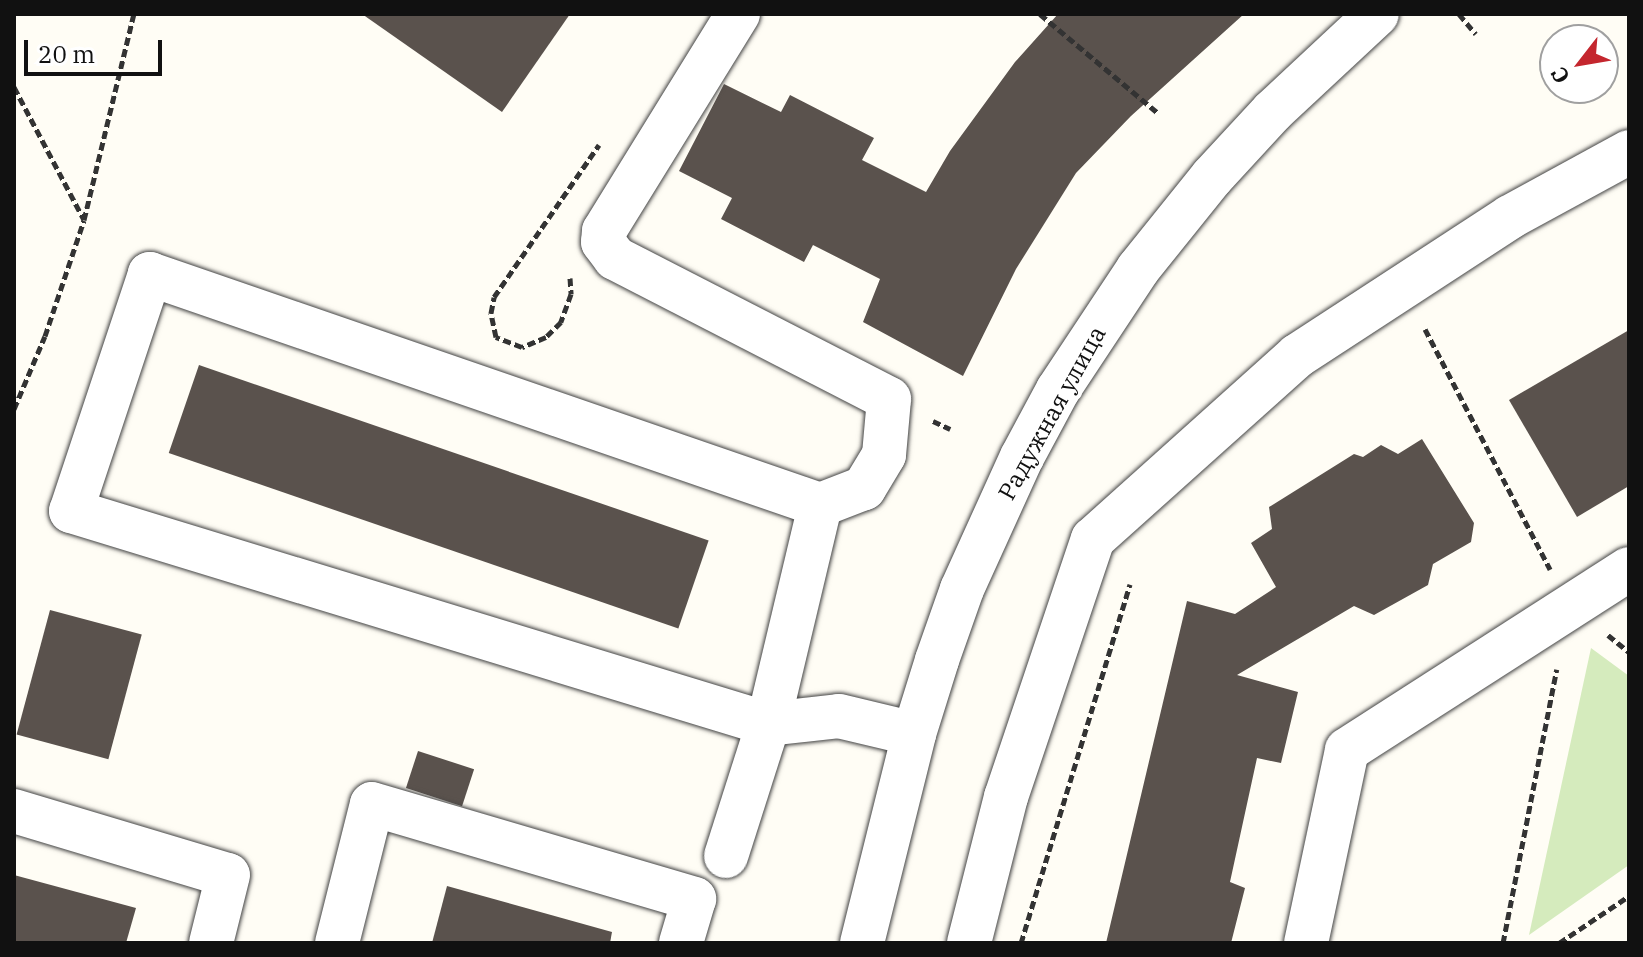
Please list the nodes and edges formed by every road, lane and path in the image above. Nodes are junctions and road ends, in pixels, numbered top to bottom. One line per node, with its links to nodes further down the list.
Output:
1 (134, 14): 11 (path)
2 (738, 14): 17 (street)
3 (1040, 14): 8 (path)
4 (1377, 14): 23 (street, Радужная улица)
5 (1459, 14): 6 (path)
6 (1476, 34)
7 (14, 87): 11 (path)
8 (1158, 113)
9 (1629, 152): 31 (street)
10 (571, 200): 12 (path)
11 (84, 220): 16 (path)
12 (570, 267)
13 (1438, 320): 14 (path)
14 (1425, 329): 15 (path); 20 (path)
15 (1413, 336)
16 (14, 409)
17 (820, 505): 22 (street); 22 (street)
18 (1629, 569): 20 (street)
19 (1132, 577): 32 (path)
20 (1570, 606): 21 (path); 33 (street); 34 (path)
21 (1629, 652)
22 (768, 724): 23 (street); 25 (street)
23 (914, 734): 30 (street, Радужная улица)
24 (14, 811): 27 (street)
25 (726, 856)
26 (1629, 896): 35 (path)
27 (211, 943)
28 (337, 943): 29 (street)
29 (681, 943)
30 (862, 943)
31 (969, 943)
32 (1021, 943)
33 (1306, 943)
34 (1503, 943)
35 (1559, 943)

